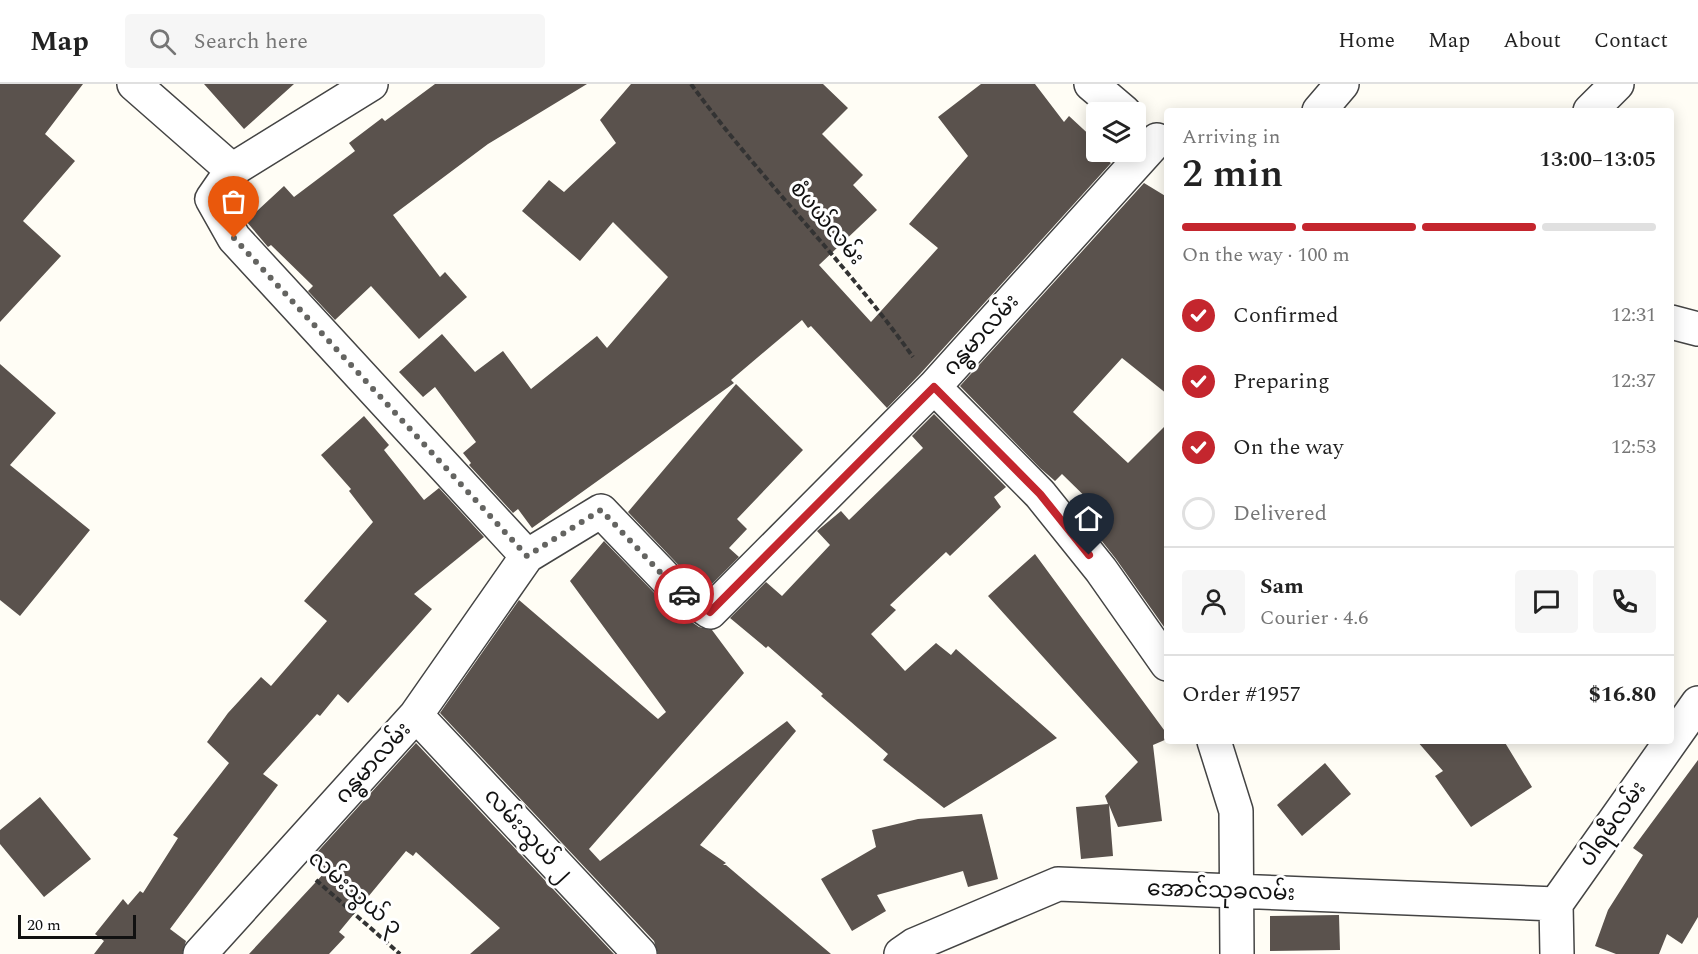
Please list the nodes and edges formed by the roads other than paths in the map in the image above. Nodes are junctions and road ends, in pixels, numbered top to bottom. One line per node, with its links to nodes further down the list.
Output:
1 (134, 84): 10 (street)
2 (371, 84): 10 (street)
3 (1091, 84): 6 (street)
4 (1342, 84): 7 (street)
5 (1617, 84): 8 (street)
6 (1113, 102)
7 (1322, 108)
8 (1593, 108)
9 (1153, 136): 13 (street, ဂန္ဓမာလမ်း)
10 (232, 170): 14 (street)
11 (1674, 323): 12 (street)
12 (1698, 329)
13 (934, 387): 14 (street, ဂန္ဓမာလမ်း); 15 (street)
14 (527, 556): 17 (street, ဂန္ဓမာလမ်း)
15 (1164, 660)
16 (1698, 703): 18 (street, ပါရမီလမ်း)
17 (416, 715): 24 (street, ဂန္ဓမာလမ်း); 25 (street, လမ်းသွယ် ၂)
18 (1674, 737)
19 (1215, 744): 21 (street)
20 (1669, 744): 22 (street, ပါရမီလမ်း)
21 (1236, 892): 22 (street, အောင်သုခလမ်း); 23 (street, အောင်သုခလမ်း); 26 (street)
22 (1556, 904): 27 (street)
23 (910, 951)
24 (200, 954)
25 (640, 954)
26 (1237, 954)
27 (1557, 954)

